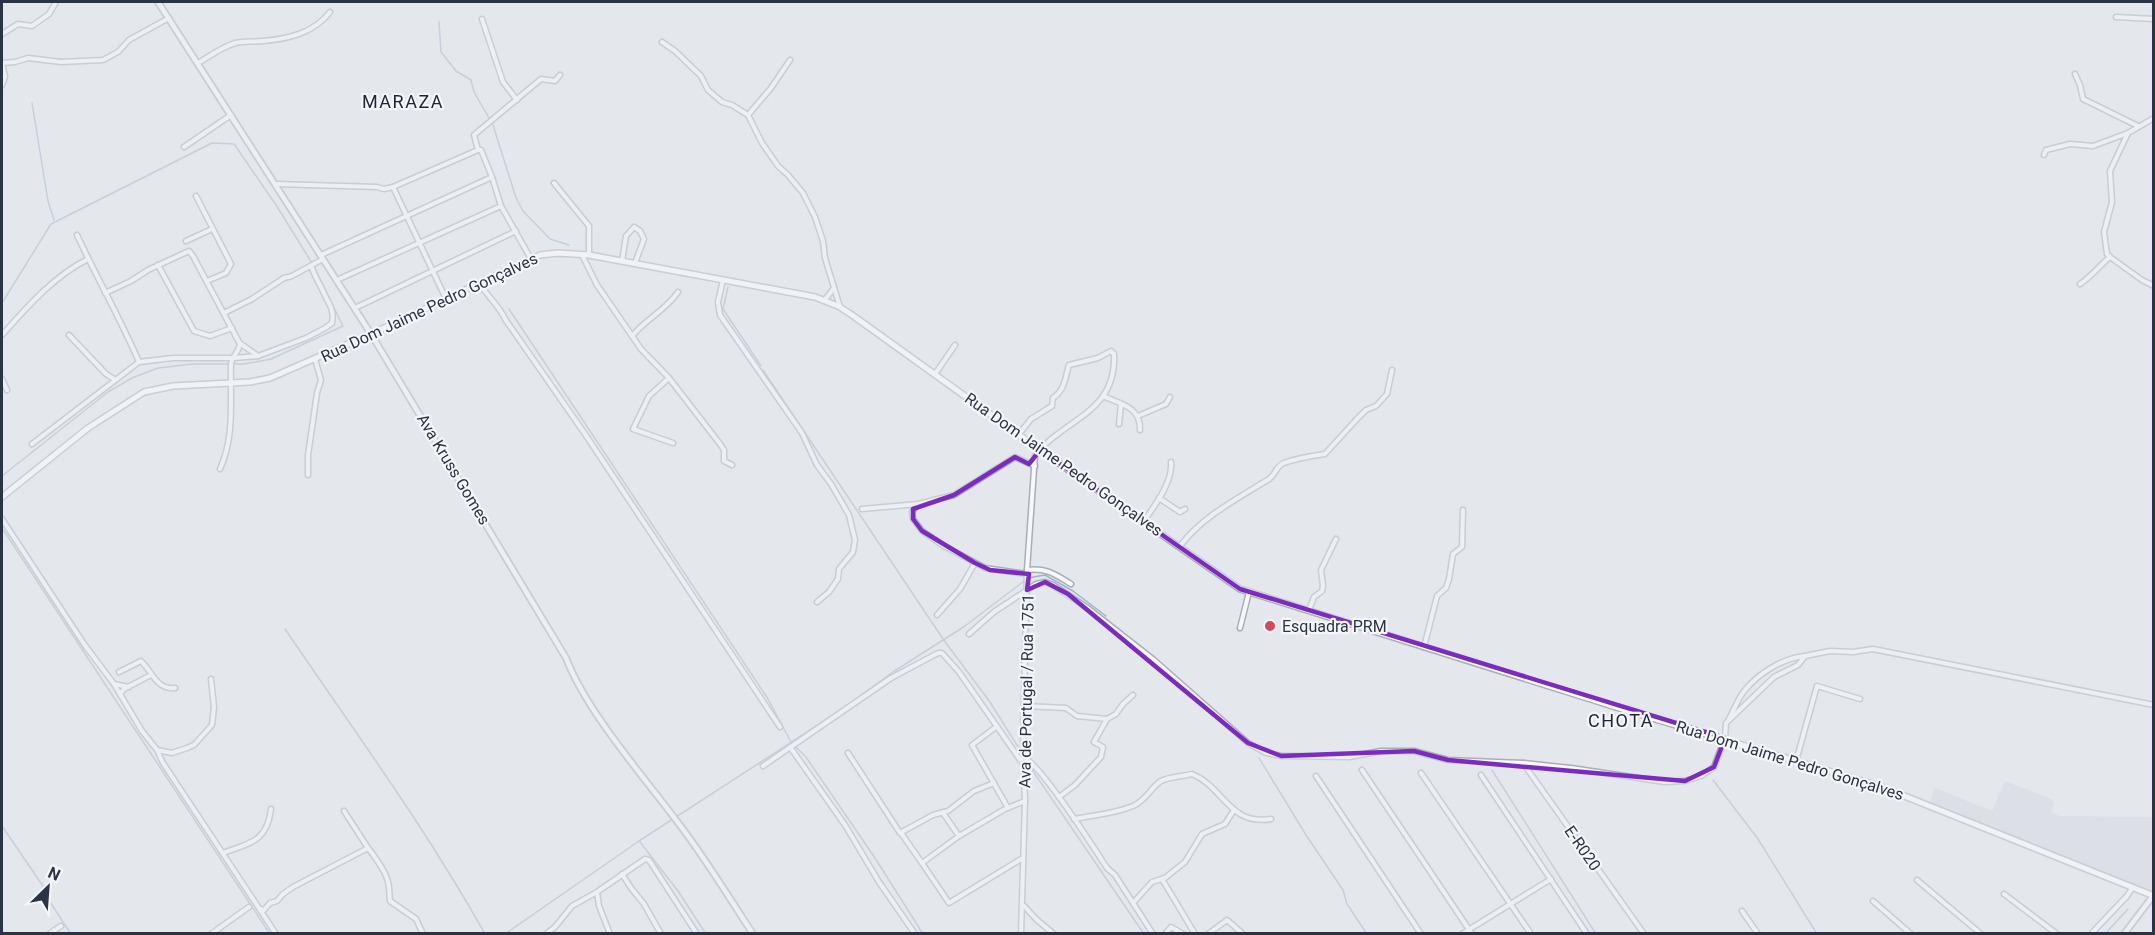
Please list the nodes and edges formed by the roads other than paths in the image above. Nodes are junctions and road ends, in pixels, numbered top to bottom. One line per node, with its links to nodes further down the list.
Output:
1 (56, 2): 8 (street)
2 (158, 2): 5 (street, Ava Kruss Gomes)
3 (330, 12): 12 (street)
4 (2116, 17): 7 (street)
5 (169, 18): 11 (street); 12 (street, Ava Kruss Gomes)
6 (482, 19): 16 (street)
7 (2154, 19)
8 (2, 34)
9 (662, 42): 18 (street)
10 (790, 60): 18 (street)
11 (2, 62): 15 (street)
12 (198, 63): 17 (street, Ava Kruss Gomes)
13 (2075, 74): 20 (street)
14 (560, 75): 16 (street)
15 (2, 85)
16 (517, 100): 23 (street)
17 (231, 115): 22 (street); 27 (street, Ava Kruss Gomes)
18 (748, 115): 54 (street)
19 (2154, 118): 20 (street)
20 (2138, 126): 21 (street)
21 (2128, 133): 24 (street); 40 (street)
22 (184, 147)
23 (478, 150): 25 (street); 28 (street)
24 (2044, 155)
25 (492, 177): 30 (street); 31 (street)
26 (554, 183): 38 (street)
27 (275, 184): 28 (street); 39 (street, Ava Kruss Gomes)
28 (393, 187): 31 (street)
29 (196, 196): 32 (street)
30 (501, 206): 33 (street); 36 (street)
31 (406, 215): 36 (street); 39 (street)
32 (212, 229): 35 (street); 50 (street)
33 (516, 231): 42 (street); 47 (street)
34 (77, 235): 41 (street)
35 (186, 241)
36 (420, 242): 47 (street); 48 (street)
37 (582, 255): 38 (main road, Rua Dom Jaime Pedro Gonçalves); 42 (main road, Rua Dom Jaime Pedro Gonçalves); 66 (street)
38 (589, 255): 43 (main road, Rua Dom Jaime Pedro Gonçalves)
39 (322, 257): 46 (street); 48 (street, Ava Kruss Gomes)
40 (2110, 258): 52 (street); 53 (street)
41 (88, 259): 56 (street); 64 (street)
42 (531, 259): 51 (main road, Rua Dom Jaime Pedro Gonçalves)
43 (622, 261): 44 (main road, Rua Dom Jaime Pedro Gonçalves); 44 (street)
44 (635, 264): 49 (main road, Rua Dom Jaime Pedro Gonçalves)
45 (158, 265): 50 (street); 56 (street); 62 (street)
46 (313, 265): 61 (street); 69 (street)
47 (433, 270): 57 (street); 59 (street)
48 (337, 280): 59 (street, Ava Kruss Gomes)
49 (723, 280): 58 (main road, Rua Dom Jaime Pedro Gonçalves); 110 (street)
50 (207, 281): 61 (street)
51 (479, 283): 57 (main road, Rua Dom Jaime Pedro Gonçalves); 130 (street)
52 (2080, 284)
53 (2154, 286)
54 (834, 288): 58 (street); 60 (street)
55 (678, 292): 66 (street)
56 (105, 293): 72 (street)
57 (446, 299): 63 (main road, Rua Dom Jaime Pedro Gonçalves)
58 (824, 301): 60 (main road, Rua Dom Jaime Pedro Gonçalves)
59 (355, 308): 63 (street, Ava Kruss Gomes)
60 (841, 308): 74 (main road, Rua Dom Jaime Pedro Gonçalves)
61 (224, 313): 62 (street)
62 (232, 328): 67 (street)
63 (371, 334): 70 (main road, Rua Dom Jaime Pedro Gonçalves); 186 (street, Ava Kruss Gomes)
64 (2, 335)
65 (69, 335): 77 (street)
66 (633, 335): 75 (street)
67 (240, 344): 69 (street); 71 (street)
68 (955, 345): 74 (street)
69 (258, 356): 71 (street)
70 (315, 359): 78 (main road, Rua Dom Jaime Pedro Gonçalves); 94 (street)
71 (231, 360): 72 (street); 78 (street)
72 (139, 362): 77 (street)
73 (1392, 370): 104 (street)
74 (935, 374): 86 (main road, Rua Dom Jaime Pedro Gonçalves)
75 (669, 378): 87 (street); 91 (street)
76 (2, 379): 79 (street)
77 (114, 379): 88 (street)
78 (231, 383): 93 (street); 95 (main road, Rua Dom Jaime Pedro Gonçalves)
79 (7, 390)
80 (1103, 396): 82 (street); 86 (street); 89 (street)
81 (1170, 397): 83 (street)
82 (1121, 404): 83 (street); 84 (street)
83 (1138, 416): 85 (street)
84 (1119, 424)
85 (1140, 430)
86 (1019, 434): 89 (main road, Rua Dom Jaime Pedro Gonçalves)
87 (673, 443)
88 (32, 444)
89 (1040, 450): 92 (street, Ava de Portugal / Rua 1751); 102 (main road, Rua Dom Jaime Pedro Gonçalves)
90 (1171, 462): 96 (street)
91 (732, 465)
92 (1035, 466): 97 (street); 106 (street, Ava de Portugal / Rua 1751)
93 (220, 469)
94 (308, 475)
95 (2, 497)
96 (1159, 498): 99 (street); 102 (street)
97 (918, 504): 98 (street); 105 (street)
98 (862, 509)
99 (1185, 509)
100 (1462, 510): 115 (street)
101 (2, 519): 120 (street)
102 (1144, 521): 104 (main road, Rua Dom Jaime Pedro Gonçalves)
103 (1336, 539): 111 (street)
104 (1180, 546): 109 (main road, Rua Dom Jaime Pedro Gonçalves)
105 (975, 563): 106 (street); 112 (street)
106 (1027, 572): 107 (street); 108 (street, Ava de Portugal / Rua 1751)
107 (1071, 584)
108 (1027, 590): 114 (street); 127 (street, Ava de Portugal / Rua 1751); 138 (street)
109 (1249, 592): 111 (main road, Rua Dom Jaime Pedro Gonçalves); 113 (street)
110 (817, 602)
111 (1310, 610): 115 (main road, Rua Dom Jaime Pedro Gonçalves)
112 (937, 615)
113 (1240, 628)
114 (969, 634)
115 (1424, 647): 132 (main road, Rua Dom Jaime Pedro Gonçalves)
116 (1805, 656): 126 (street); 129 (street); 129 (street)
117 (119, 672): 118 (street)
118 (151, 675): 121 (street); 122 (street)
119 (211, 679): 134 (street)
120 (114, 684): 121 (street); 123 (street)
121 (130, 688): 123 (street)
122 (175, 688)
123 (120, 694): 134 (street)
124 (1132, 695): 128 (street)
125 (1860, 699): 137 (street)
126 (2154, 705)
127 (1024, 706): 128 (street); 136 (street, Ava de Portugal / Rua 1751)
128 (1107, 719): 146 (street)
129 (1726, 723): 132 (street)
130 (780, 727)
131 (996, 727): 133 (street); 139 (street); 145 (street)
132 (1725, 738): 137 (main road, Rua Dom Jaime Pedro Gonçalves); 138 (street)
133 (790, 747): 140 (street); 187 (street)
134 (157, 750): 158 (street)
135 (848, 753): 155 (street)
136 (1023, 757): 139 (street, Ava de Portugal / Rua 1751); 146 (street)
137 (1796, 762): 165 (main road, Rua Dom Jaime Pedro Gonçalves)
138 (1523, 763): 200 (street, E-R020)
139 (1023, 764): 147 (street, Ava de Portugal / Rua 1751)
140 (763, 766)
141 (1362, 770): 177 (street)
142 (1421, 773): 171 (street)
143 (1481, 775): 163 (street)
144 (1316, 776): 196 (street)
145 (994, 783): 148 (street); 152 (street)
146 (1059, 797): 153 (street)
147 (1025, 801): 148 (street); 159 (street, Ava de Portugal / Rua 1751)
148 (1008, 808): 156 (street)
149 (271, 809): 158 (street)
150 (1234, 810): 153 (street); 154 (street); 162 (street)
151 (344, 811): 157 (street)
152 (943, 813): 155 (street); 156 (street)
153 (1074, 819): 170 (street)
154 (1271, 819)
155 (900, 833): 160 (street)
156 (959, 836): 160 (street)
157 (368, 848): 174 (street); 181 (street)
158 (223, 852): 174 (street)
159 (1022, 859): 160 (street); 172 (street, Ava de Portugal / Rua 1751)
160 (922, 863)
161 (622, 874): 166 (street); 184 (street); 185 (street)
162 (1162, 879): 170 (street); 193 (street)
163 (1551, 879): 171 (street); 199 (street)
164 (1917, 880): 203 (street)
165 (2133, 887): 168 (main road, Rua Dom Jaime Pedro Gonçalves); 205 (street)
166 (597, 892): 182 (street); 183 (street)
167 (2004, 894): 204 (street)
168 (2153, 896): 206 (street)
169 (1873, 901): 202 (street)
170 (1133, 903): 190 (street)
171 (1511, 903): 177 (street); 198 (street)
172 (1023, 905): 188 (street, Ava de Portugal / Rua 1751); 189 (street)
173 (249, 907): 179 (street)
174 (259, 909): 180 (street)
175 (1742, 911): 201 (street)
176 (61, 926): 178 (street)
177 (1471, 931): 197 (street)
178 (49, 933)
179 (211, 933)
180 (276, 933)
181 (423, 933)
182 (546, 933)
183 (610, 933)
184 (661, 933)
185 (697, 933)
186 (753, 933)
187 (915, 933)
188 (1021, 933)
189 (1054, 933)
190 (1153, 933)
191 (1166, 933): 192 (street)
192 (1183, 933)
193 (1195, 933)
194 (1208, 933): 195 (street)
195 (1243, 933)
196 (1421, 933)
197 (1462, 933)
198 (1531, 933)
199 (1587, 933)
200 (1644, 933)
201 (1758, 933)
202 (1911, 933)
203 (1981, 933)
204 (2057, 933)
205 (2091, 933)
206 (2124, 933)

